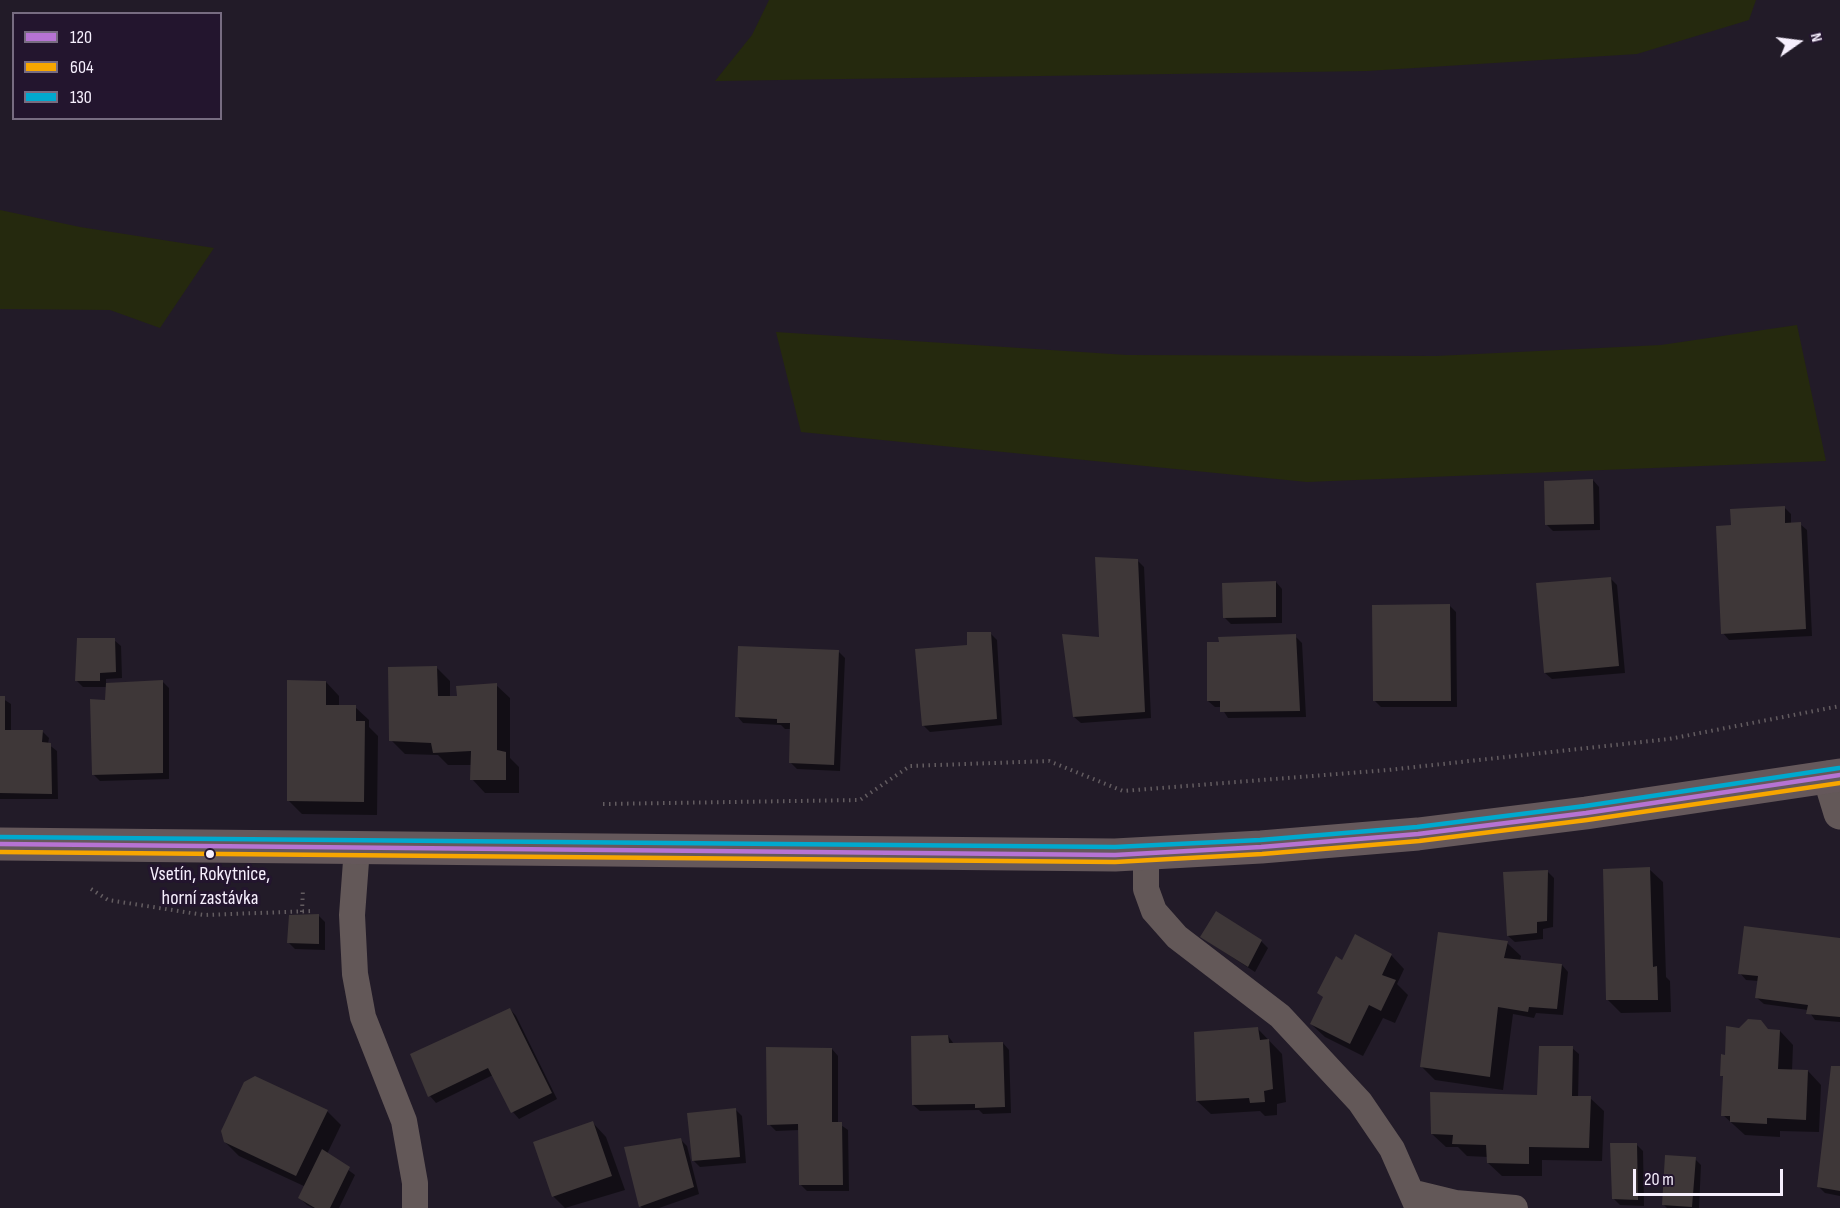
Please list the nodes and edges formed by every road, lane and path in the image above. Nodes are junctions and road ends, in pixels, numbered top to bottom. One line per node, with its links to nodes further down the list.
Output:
1 (1840, 706): 3 (path)
2 (1834, 776): 4 (street); 7 (main road)
3 (596, 804)
4 (1840, 813)
5 (0, 844): 6 (main road)
6 (357, 848): 7 (main road); 9 (lane)
7 (1146, 854): 10 (lane)
8 (89, 887): 9 (path)
9 (352, 915): 11 (lane)
10 (1416, 1201): 12 (lane)
11 (416, 1208)
12 (1515, 1208)

